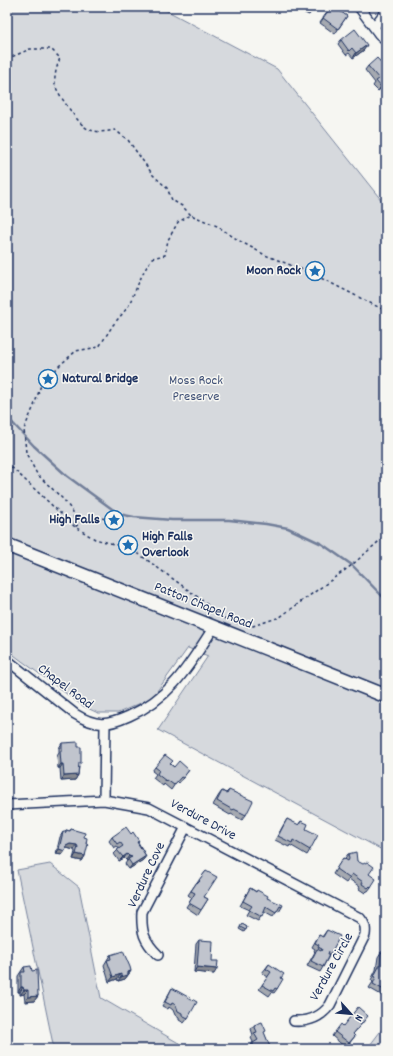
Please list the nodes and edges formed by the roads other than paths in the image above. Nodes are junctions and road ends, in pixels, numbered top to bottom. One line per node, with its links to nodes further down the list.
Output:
1 (359, 7): 3 (street)
2 (386, 11): 3 (street)
3 (374, 27): 4 (street)
4 (386, 40)
5 (7, 545): 6 (street, Patton Chapel Road)
6 (214, 627): 8 (street, Patton Chapel Road); 9 (street, Chapel Road)
7 (7, 660): 9 (street, Chapel Road)
8 (386, 696)
9 (105, 724): 10 (street)
10 (104, 800): 11 (street, Verdure Drive); 12 (street, Verdure Drive)
11 (7, 805)
12 (186, 827): 13 (street, Verdure Drive); 14 (street, Verdure Cove)
13 (366, 928): 15 (street, Verdure Circle)
14 (158, 955)
15 (294, 1021)

